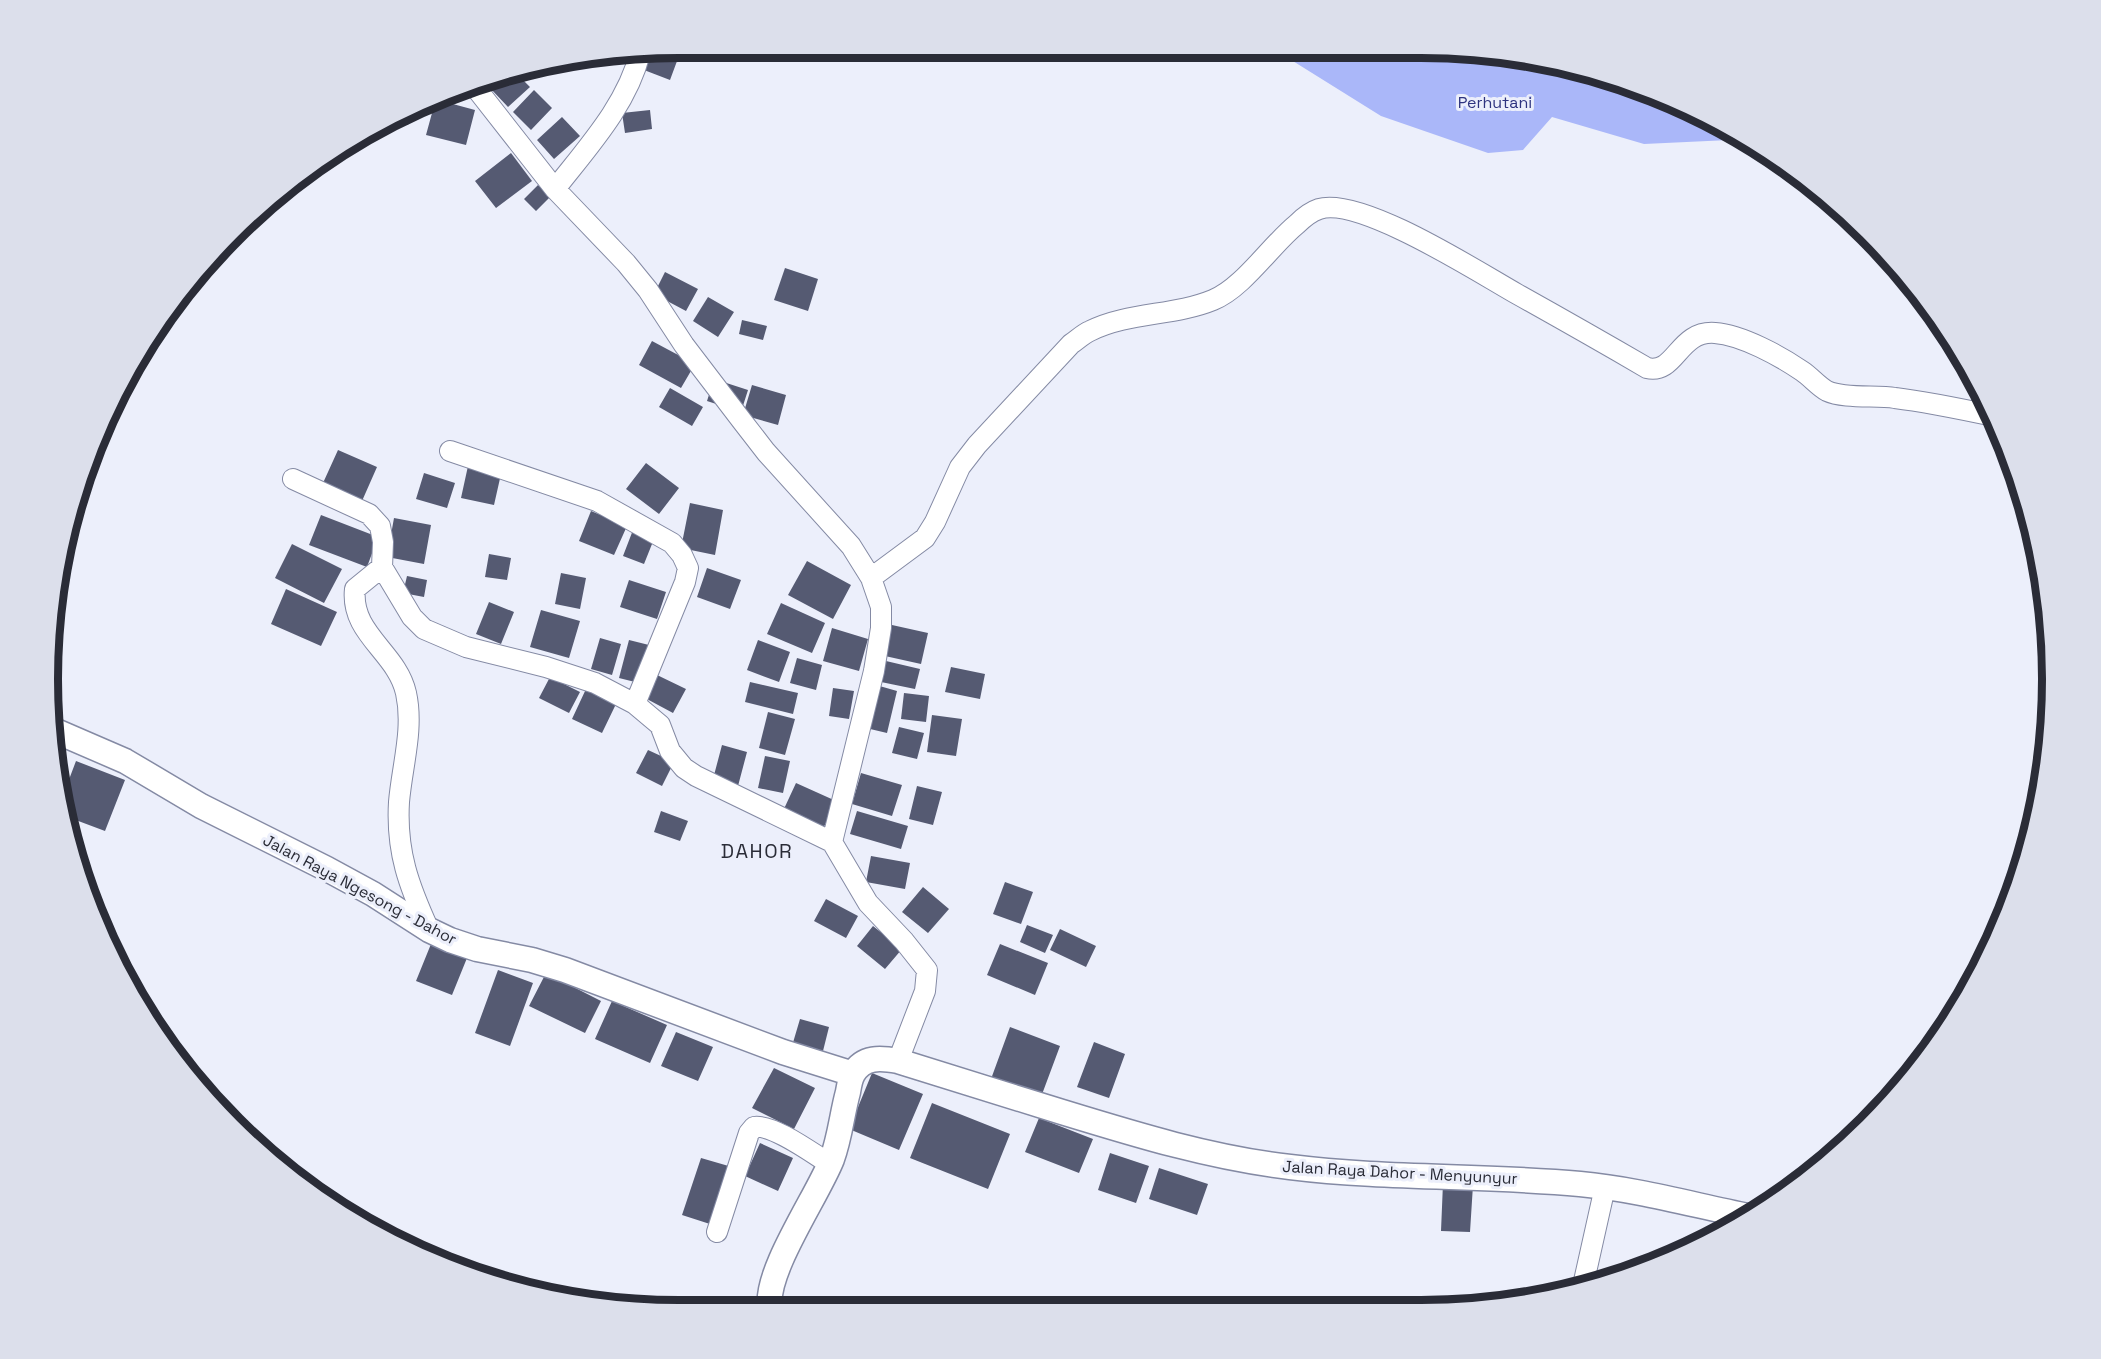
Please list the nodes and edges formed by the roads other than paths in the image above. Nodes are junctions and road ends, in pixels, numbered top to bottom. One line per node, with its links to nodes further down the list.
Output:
1 (638, 60): 3 (street)
2 (477, 92): 3 (street)
3 (555, 189): 8 (street)
4 (1982, 414): 8 (street)
5 (450, 451): 9 (street)
6 (293, 479): 7 (street)
7 (382, 567): 9 (street); 12 (street)
8 (871, 578): 11 (street)
9 (635, 704): 11 (street)
10 (61, 733): 12 (street, Jalan Raya Ngesong - Dahor)
11 (832, 842): 13 (street)
12 (429, 930): 14 (street, Jalan Raya Ngesong - Dahor)
13 (898, 1061): 14 (street, Jalan Raya Dahor - Menyunyur); 16 (street, Jalan Raya Dahor - Menyunyur)
14 (853, 1074): 15 (street)
15 (830, 1164): 18 (street); 20 (street)
16 (1605, 1187): 17 (street, Jalan Raya Dahor - Menyunyur); 19 (street)
17 (1737, 1214)
18 (717, 1232)
19 (1585, 1278)
20 (770, 1300)

